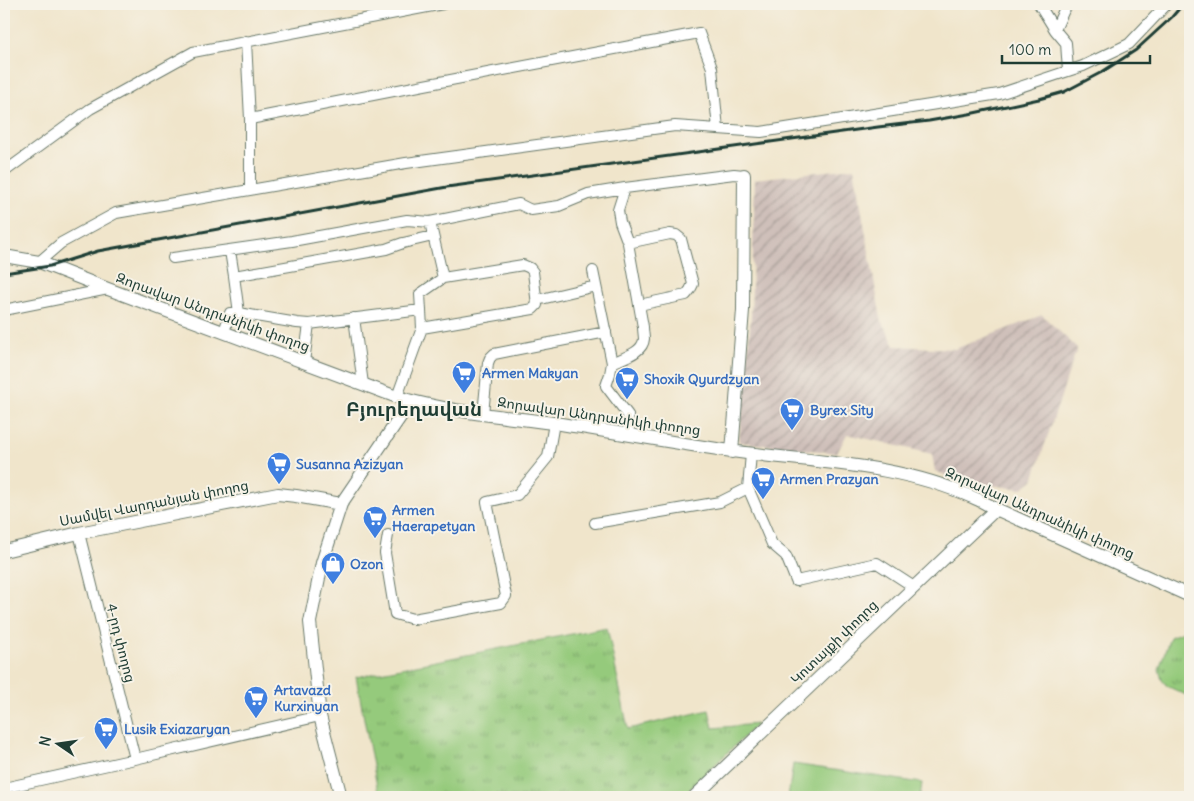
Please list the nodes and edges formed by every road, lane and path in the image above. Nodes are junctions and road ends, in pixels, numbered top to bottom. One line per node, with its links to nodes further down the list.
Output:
1 (443, 4): 6 (street)
2 (1038, 4): 5 (street)
3 (1069, 4): 5 (street)
4 (1167, 4): 7 (street)
5 (1056, 30): 7 (street)
6 (246, 41): 8 (street); 10 (street)
7 (1068, 71): 9 (street)
8 (250, 119): 9 (street); 13 (street)
9 (718, 129): 13 (street)
10 (4, 172)
11 (744, 175): 12 (street); 44 (street)
12 (625, 188): 14 (street); 16 (street)
13 (250, 190): 20 (street)
14 (430, 222): 15 (street); 17 (street)
15 (433, 236): 22 (street); 23 (street)
16 (628, 243): 27 (street); 27 (street)
17 (230, 251): 19 (street); 22 (street)
18 (5, 253): 20 (street, Զորավար Անդրանիկի փողոց)
19 (173, 258)
20 (39, 262): 25 (street, Զորավար Անդրանիկի փողոց)
21 (593, 271): 24 (street)
22 (234, 276): 30 (street)
23 (443, 278): 26 (street); 29 (street)
24 (596, 286): 26 (street); 35 (street)
25 (108, 289): 28 (street); 34 (street, Զորավար Անդրանիկի փողոց)
26 (537, 300): 33 (street)
27 (639, 305): 37 (street)
28 (4, 310)
29 (421, 310): 31 (street); 33 (street)
30 (239, 312): 32 (street); 34 (street)
31 (354, 318): 32 (street); 38 (street)
32 (309, 324): 36 (street)
33 (422, 328): 39 (street)
34 (224, 332): 36 (street, Զորավար Անդրանիկի փողոց)
35 (606, 332): 37 (street); 41 (street)
36 (304, 362): 38 (street, Զորավար Անդրանիկի փողոց)
37 (612, 363): 43 (street)
38 (363, 384): 39 (street, Զորավար Անդրանիկի փողոց)
39 (397, 396): 40 (street, Զորավար Անդրանիկի փողոց)
40 (411, 401): 41 (street, Զորավար Անդրանիկի փողոց); 47 (street)
41 (483, 414): 42 (street, Զորավար Անդրանիկի փողոց)
42 (554, 423): 43 (street, Զորավար Անդրանիկի փողոց); 51 (street)
43 (629, 435): 44 (street, Զորավար Անդրանիկի փողոց)
44 (732, 452): 45 (street, Զորավար Անդրանիկի փողոց)
45 (751, 454): 46 (street); 48 (street, Զորավար Անդրանիկի փողոց)
46 (748, 488): 49 (street); 53 (street)
47 (341, 504): 50 (street, Սամվել Վարդանյան փողոց); 55 (street)
48 (996, 509): 53 (street, Կոտայքի փողոց); 54 (street, Զորավար Անդրանիկի փողոց)
49 (595, 523)
50 (79, 533): 52 (street, Սամվել Վարդանյան փողոց); 56 (street, 4-րդ փողոց)
51 (388, 535)
52 (4, 551)
53 (914, 587): 59 (street, Կոտայքի փողոց)
54 (1190, 596)
55 (320, 716): 56 (street); 58 (street)
56 (136, 759): 57 (street)
57 (4, 788)
58 (342, 797)
59 (694, 797)

